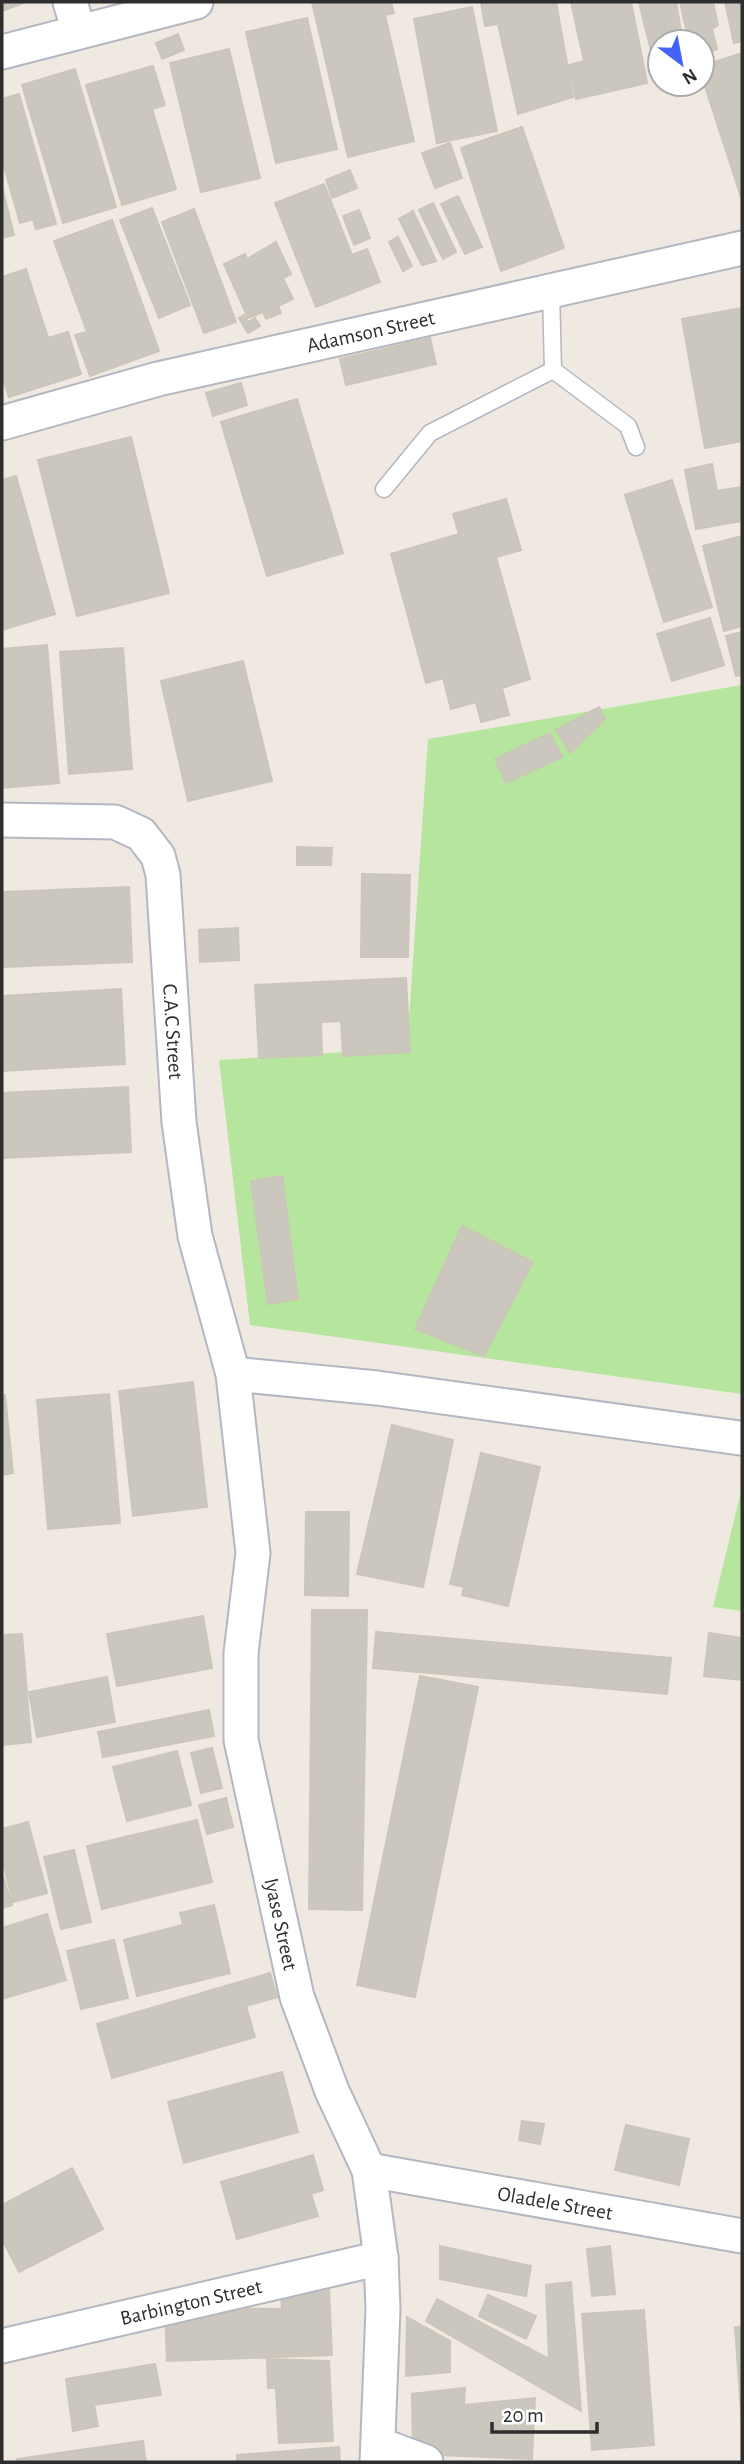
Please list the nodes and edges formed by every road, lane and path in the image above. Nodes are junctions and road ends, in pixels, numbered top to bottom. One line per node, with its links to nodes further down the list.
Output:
1 (196, 2): 2 (street)
2 (74, 17): 3 (street)
3 (2, 52)
4 (742, 248): 5 (street, Adamson Street)
5 (551, 290): 6 (lane); 7 (street, Adamson Street)
6 (553, 370): 8 (lane); 9 (lane)
7 (2, 424)
8 (636, 447)
9 (384, 489)
10 (2, 820): 11 (street, C.A.C Street)
11 (233, 1374): 12 (street); 13 (street, Iyase Street)
12 (740, 1438)
13 (369, 2170): 14 (street, Oladele Street); 15 (street, Iyase Street)
14 (742, 2236)
15 (381, 2258): 16 (street, Barbington Street); 17 (street, Iyase Street)
16 (2, 2346)
17 (377, 2453): 18 (street)
18 (426, 2462)

